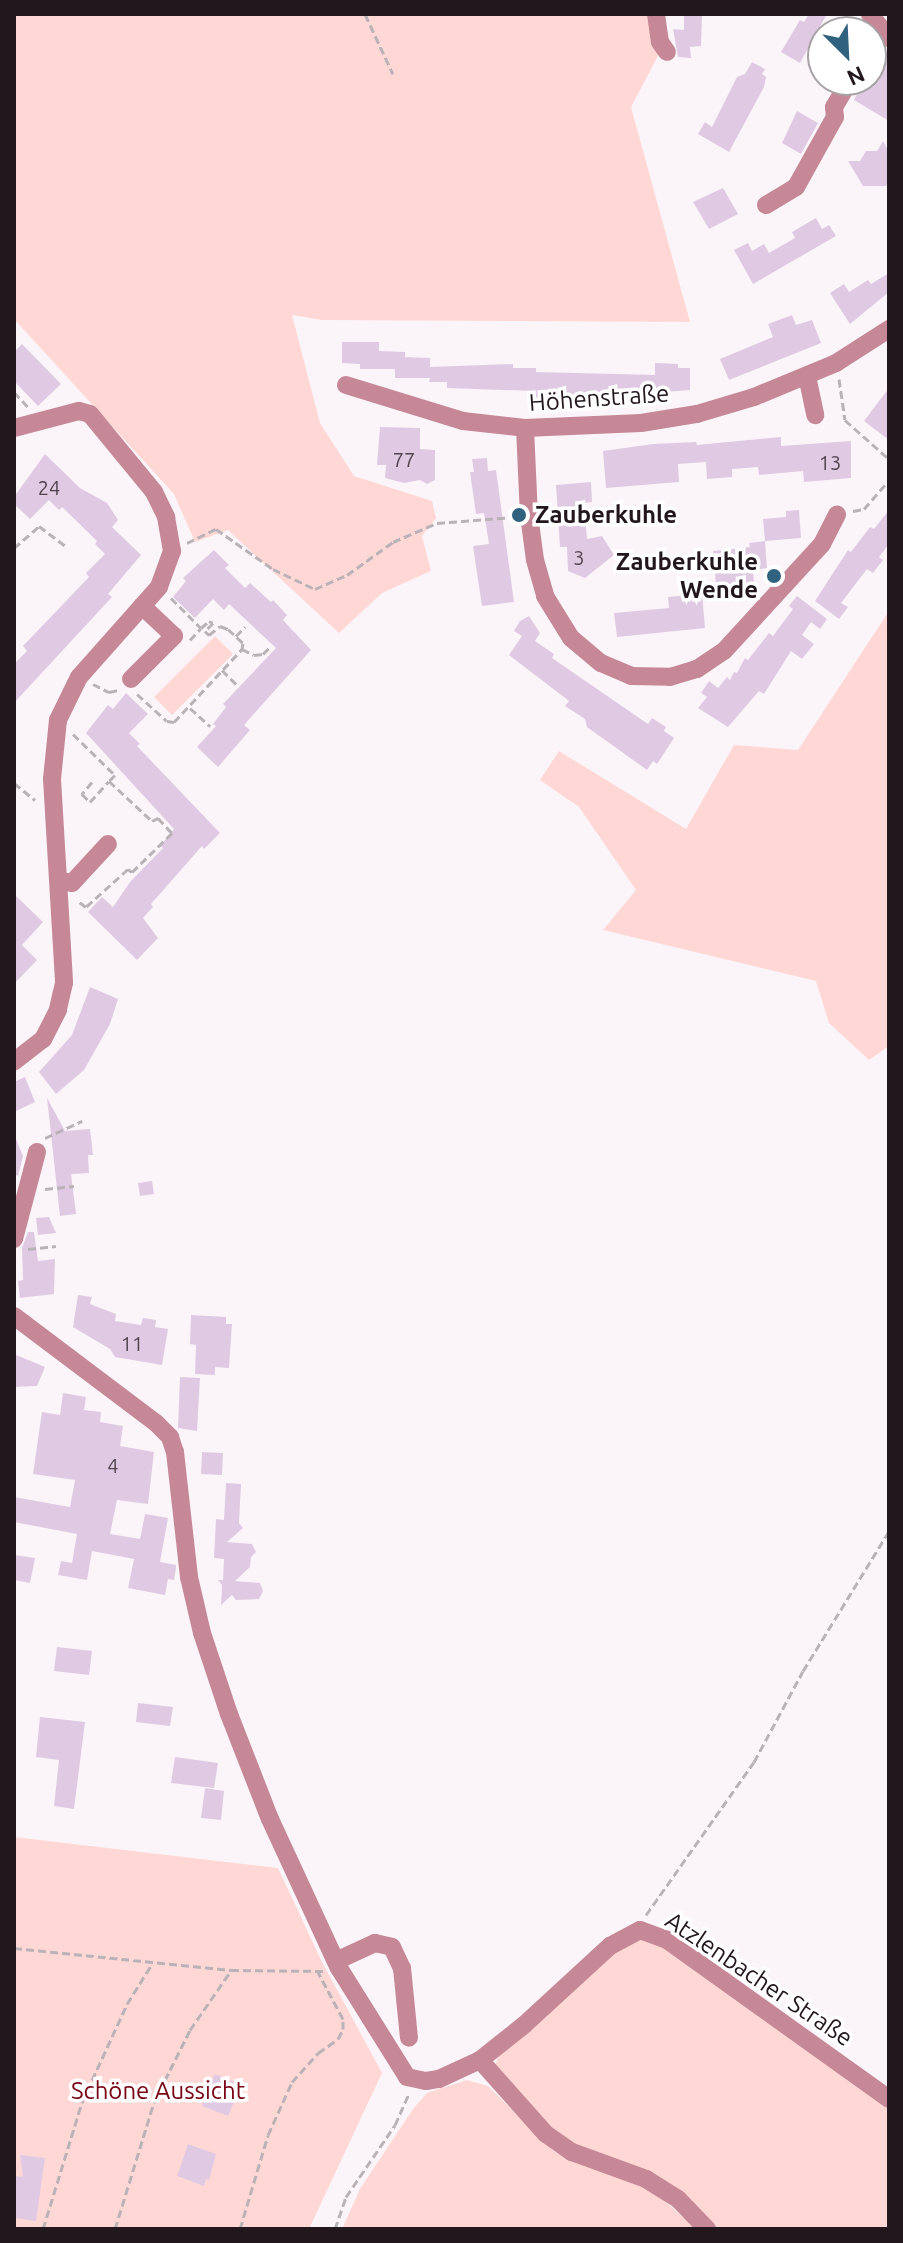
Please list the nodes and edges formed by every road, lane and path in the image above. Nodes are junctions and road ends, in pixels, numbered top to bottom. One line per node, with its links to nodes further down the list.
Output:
1 (365, 14): 4 (path)
2 (656, 14): 3 (street)
3 (667, 52)
4 (393, 74)
5 (841, 96): 6 (street)
6 (766, 205)
7 (889, 329): 8 (street, Höhenstraße)
8 (836, 363): 9 (street, Höhenstraße); 14 (path)
9 (807, 376): 11 (street); 13 (street, Höhenstraße)
10 (346, 385): 13 (street, Höhenstraße)
11 (815, 415)
12 (14, 428): 20 (street)
13 (525, 428): 16 (street)
14 (889, 459)
15 (889, 480): 17 (path)
16 (529, 515): 17 (street); 20 (path)
17 (837, 515)
18 (66, 546): 19 (path)
19 (14, 548)
20 (172, 551): 21 (street)
21 (159, 587): 22 (street); 24 (path)
22 (142, 606): 28 (street); 29 (street)
23 (245, 627): 24 (path)
24 (236, 636): 26 (path)
25 (270, 647): 26 (path)
26 (242, 649): 27 (path)
27 (222, 670): 30 (path); 31 (path)
28 (79, 677): 31 (path); 32 (street)
29 (131, 679)
30 (236, 684)
31 (188, 706): 33 (path)
32 (58, 720): 34 (path); 37 (street)
33 (210, 726)
34 (109, 781): 35 (path); 39 (path)
35 (92, 782)
36 (14, 783): 37 (path)
37 (53, 816): 39 (street)
38 (108, 844): 39 (street)
39 (60, 884): 40 (street)
40 (14, 1062)
41 (82, 1121): 42 (path)
42 (37, 1152): 44 (street)
43 (74, 1186): 44 (path)
44 (29, 1191): 45 (street)
45 (14, 1239)
46 (56, 1246): 47 (path)
47 (14, 1250)
48 (14, 1316): 53 (street)
49 (889, 1531): 50 (path)
50 (640, 1930): 57 (street); 59 (street, Atzlenbacher Straße)
51 (14, 1948): 52 (path)
52 (152, 1964): 54 (path); 60 (path)
53 (338, 1965): 55 (path); 56 (street); 58 (street)
54 (231, 1970): 55 (path); 61 (path)
55 (318, 1972): 62 (path)
56 (409, 2038)
57 (480, 2060): 58 (street); 64 (street)
58 (415, 2080): 63 (path)
59 (889, 2099)
60 (43, 2229)
61 (115, 2229)
62 (240, 2229)
63 (335, 2229)
64 (707, 2229)

